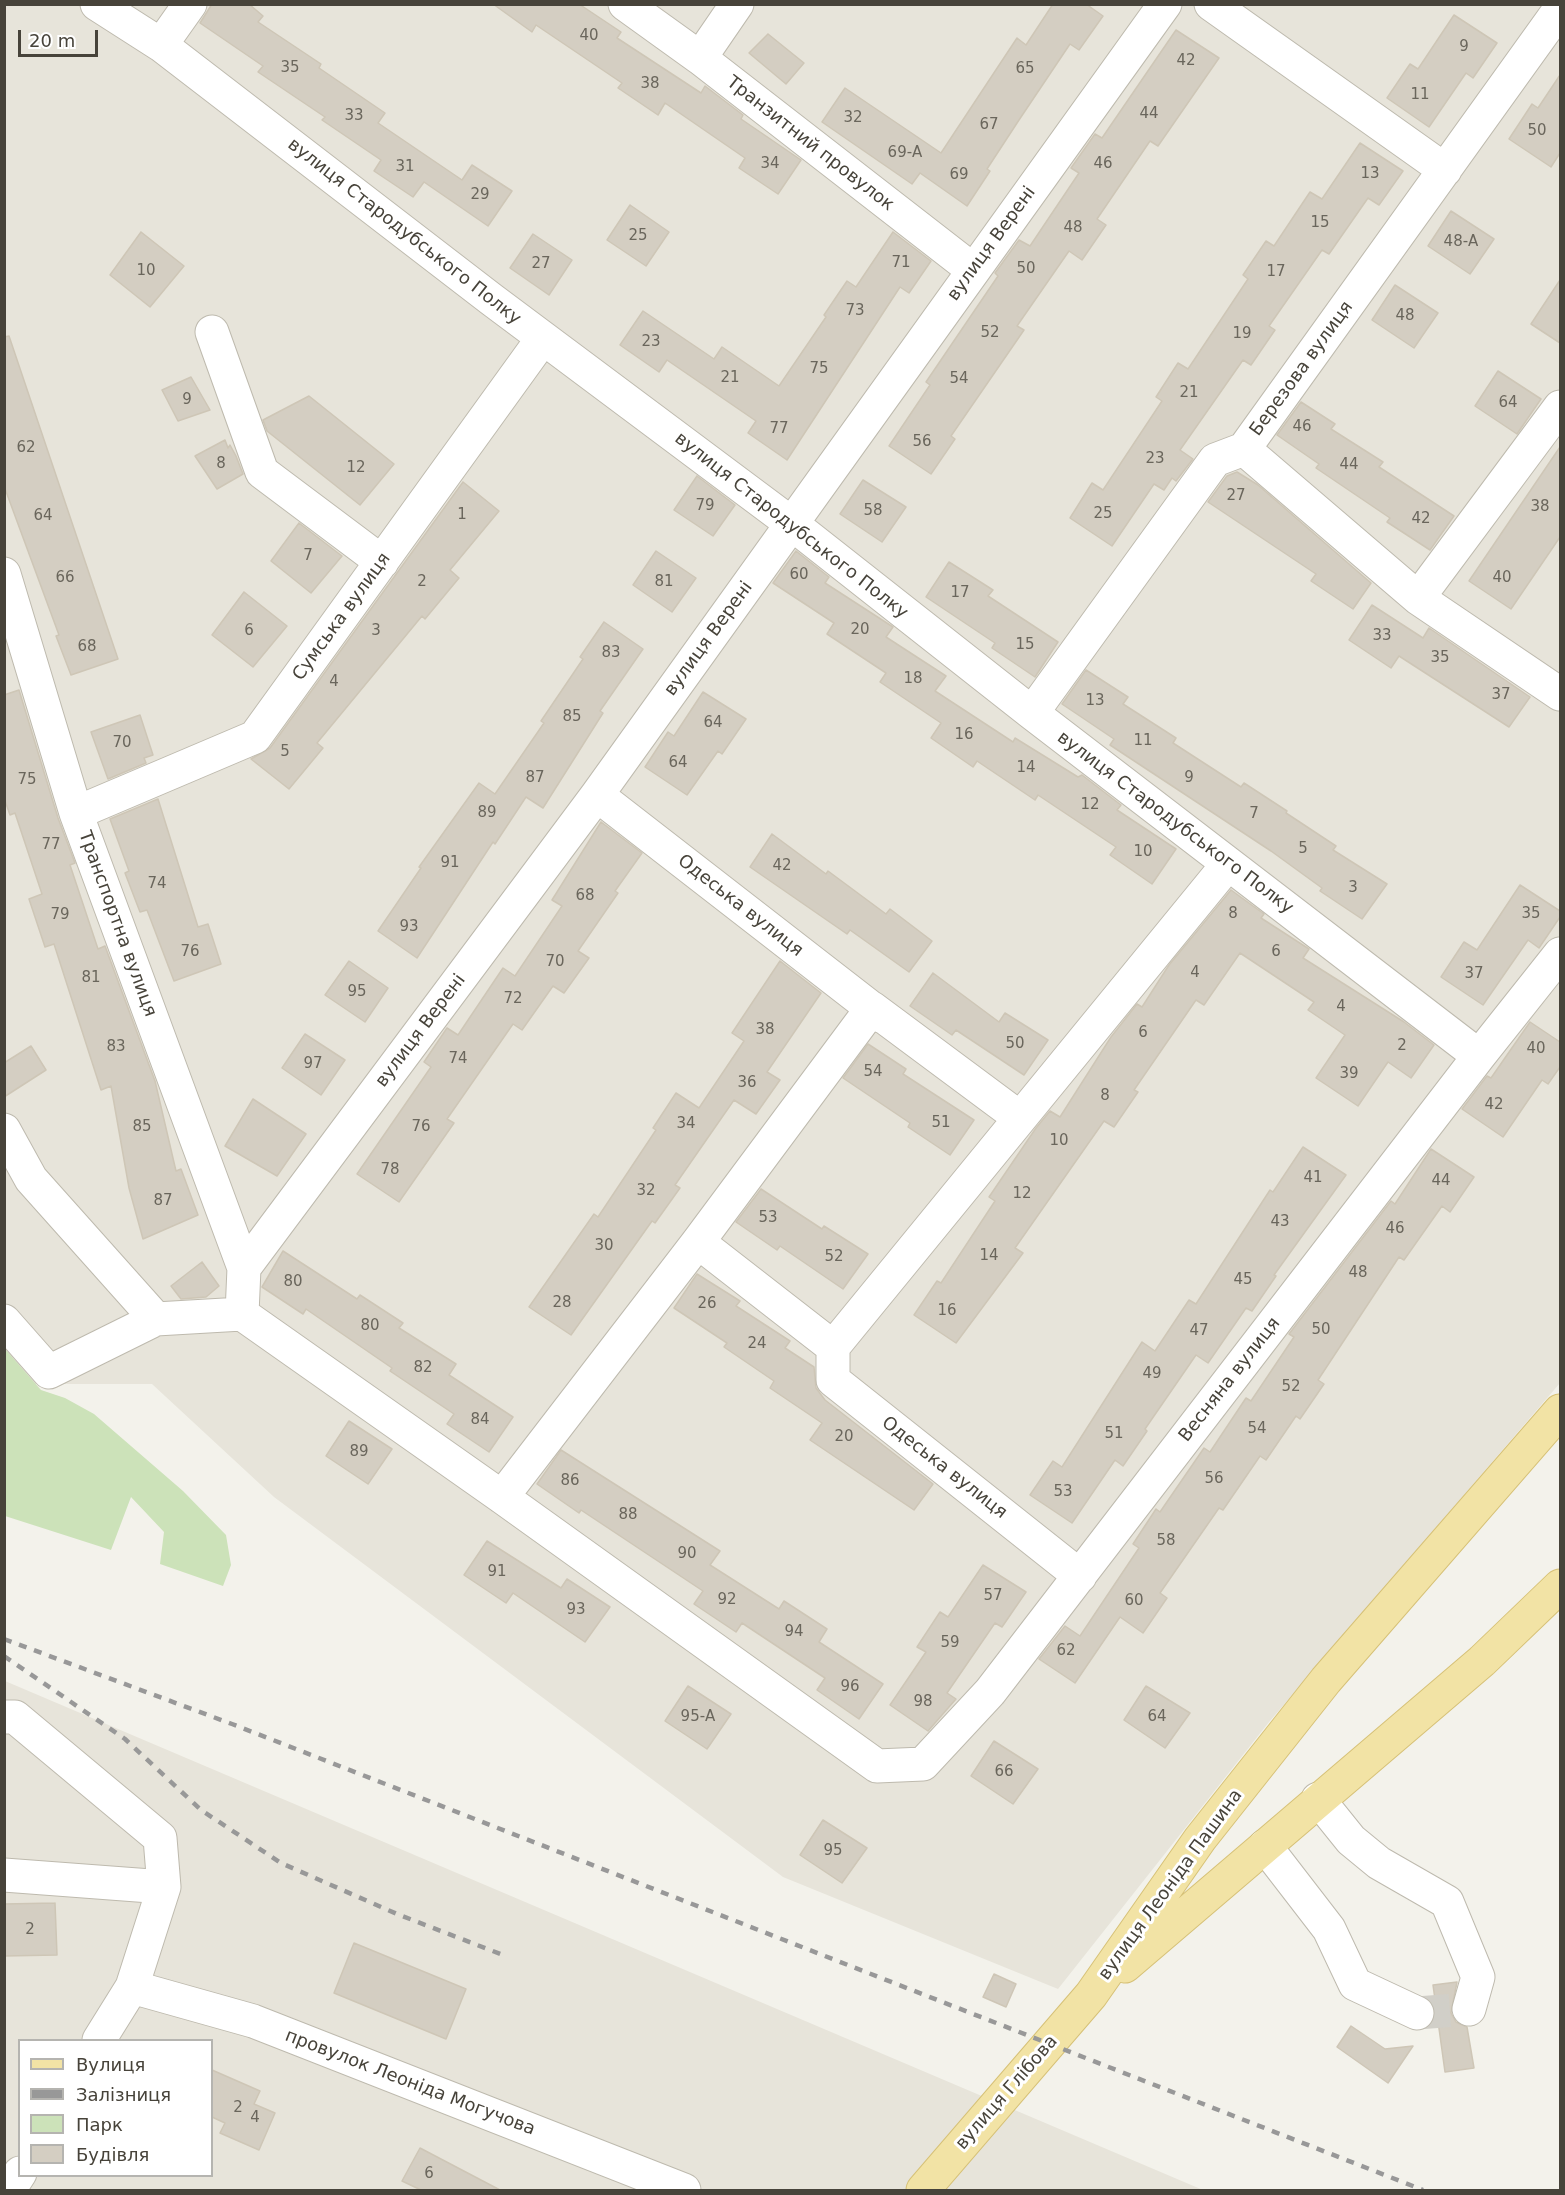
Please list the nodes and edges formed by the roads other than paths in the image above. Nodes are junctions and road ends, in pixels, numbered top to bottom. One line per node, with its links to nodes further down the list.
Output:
1 (97, 4): 8 (street, вулиця Стародубського Полку)
2 (190, 4): 8 (street)
3 (625, 4): 9 (street, Транзитний провулок)
4 (737, 4): 9 (street)
5 (1165, 4): 11 (street, вулиця Верені)
6 (1211, 4): 10 (street)
7 (1560, 9): 10 (street, Березова вулиця)
8 (161, 45): 13 (street, вулиця Стародубського Полку)
9 (699, 58): 11 (street, Транзитний провулок)
10 (1445, 170): 15 (street, Березова вулиця)
11 (973, 270): 16 (street, вулиця Верені)
12 (212, 332): 17 (street)
13 (543, 338): 16 (street, вулиця Стародубського Полку); 17 (street, Сумська вулиця)
14 (1560, 406): 19 (street)
15 (1244, 449): 19 (street); 21 (street, Березова вулиця)
16 (792, 524): 21 (street, вулиця Стародубського Полку); 22 (street, вулиця Верені)
17 (382, 562): 23 (street, Сумська вулиця)
18 (4, 574): 23 (street, Транспортна вулиця)
19 (1418, 598): 20 (street)
20 (1560, 694)
21 (1032, 713): 24 (street, вулиця Стародубського Полку)
22 (597, 795): 26 (street, Одеська вулиця); 32 (street, вулиця Верені)
23 (76, 813): 32 (street, Транспортна вулиця)
24 (1228, 864): 27 (street, вулиця Стародубського Полку); 28 (street)
25 (1560, 954): 27 (street, Весняна вулиця)
26 (883, 1017): 28 (street, Одеська вулиця); 31 (street)
27 (1479, 1056): 39 (street, Весняна вулиця)
28 (1020, 1118): 36 (street)
29 (4, 1130): 30 (street)
30 (18, 1174): 34 (street)
31 (698, 1242): 36 (street); 38 (street)
32 (244, 1268): 33 (street)
33 (242, 1314): 34 (street); 38 (street)
34 (156, 1319): 35 (street)
35 (4, 1321)
36 (833, 1347): 39 (street, Одеська вулиця)
37 (1560, 1411): 47 (main road, вулиця Леоніда Пашина)
38 (502, 1497): 39 (street, Весняна вулиця)
39 (1080, 1576)
40 (1560, 1586): 42 (main road, вулиця Леоніда Пашина)
41 (8, 1714): 45 (street)
42 (1318, 1799): 43 (main road, вулиця Леоніда Пашина); 48 (street)
43 (1265, 1846): 47 (main road, вулиця Леоніда Пашина); 49 (street)
44 (4, 1875): 45 (street)
45 (164, 1887): 46 (street)
46 (132, 1987): 50 (street); 53 (street, провулок Леоніда Могучова)
47 (1091, 1995): 54 (main road, вулиця Глібова)
48 (1469, 2009)
49 (1417, 2013)
50 (100, 2039)
51 (18, 2176): 52 (street)
52 (9, 2190)
53 (684, 2190)
54 (923, 2190)

